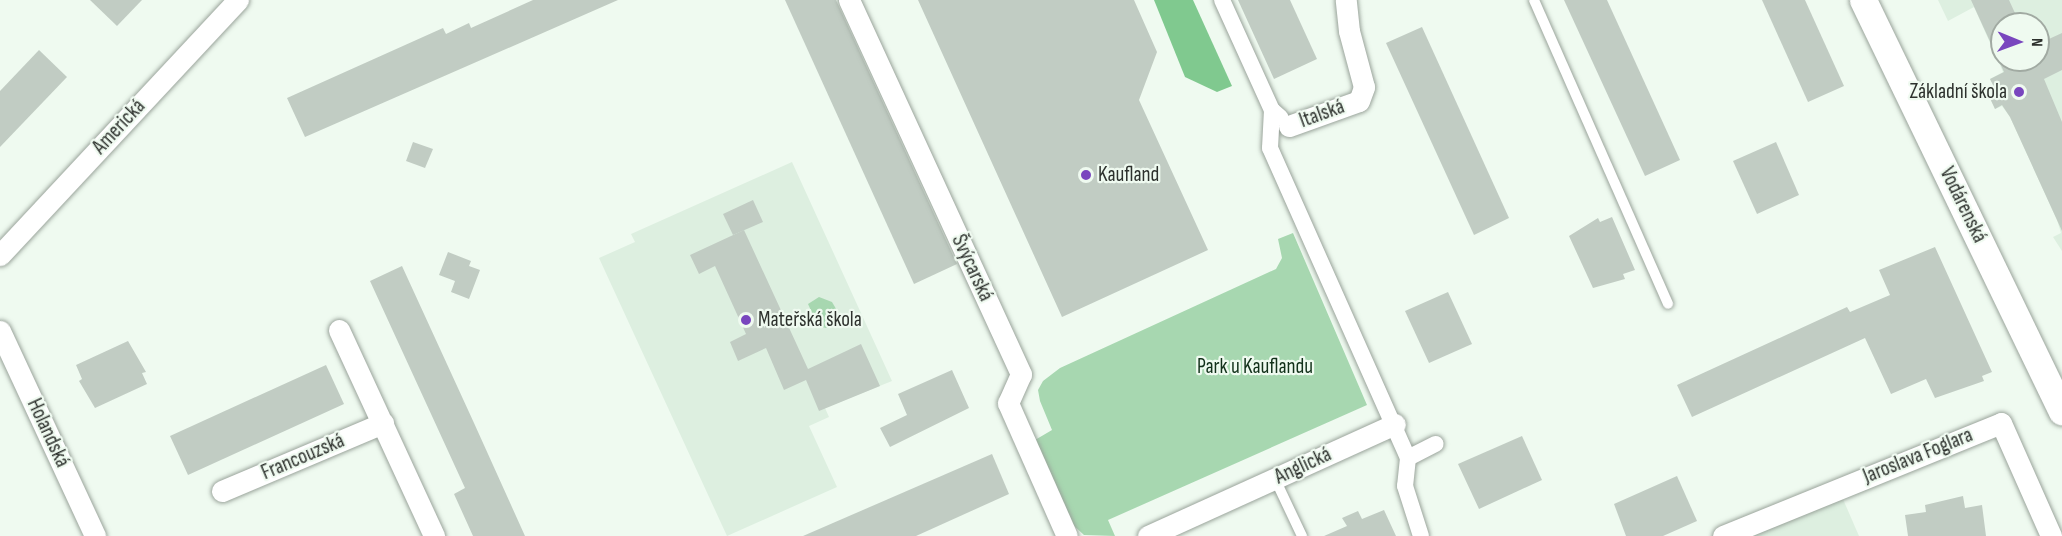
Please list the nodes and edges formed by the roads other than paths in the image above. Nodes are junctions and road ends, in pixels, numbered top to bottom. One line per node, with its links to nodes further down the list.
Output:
1 (238, 0): 9 (street, Americká)
2 (849, 0): 22 (street, Švýcarská)
3 (1222, 0): 7 (street, Italská)
4 (1346, 0): 8 (street, Italská)
5 (1534, 0): 10 (lane)
6 (1863, 0): 13 (street, Vodárenská)
7 (1272, 110): 8 (street, Italská); 15 (street)
8 (1289, 126)
9 (0, 255)
10 (1668, 303)
11 (339, 330): 14 (street)
12 (0, 331): 20 (street, Holandská)
13 (2062, 411)
14 (383, 423): 19 (street, Francouzská); 21 (street)
15 (1395, 424): 17 (street); 18 (street, Anglická)
16 (1436, 444): 17 (street)
17 (1408, 458): 25 (street)
18 (1275, 479): 23 (street, Anglická); 24 (lane)
19 (222, 491)
20 (95, 536)
21 (434, 536)
22 (1067, 536)
23 (1148, 536)
24 (1302, 536)
25 (1421, 536)
26 (1723, 536): 27 (street, Jaroslava Foglara)
27 (2051, 536)

